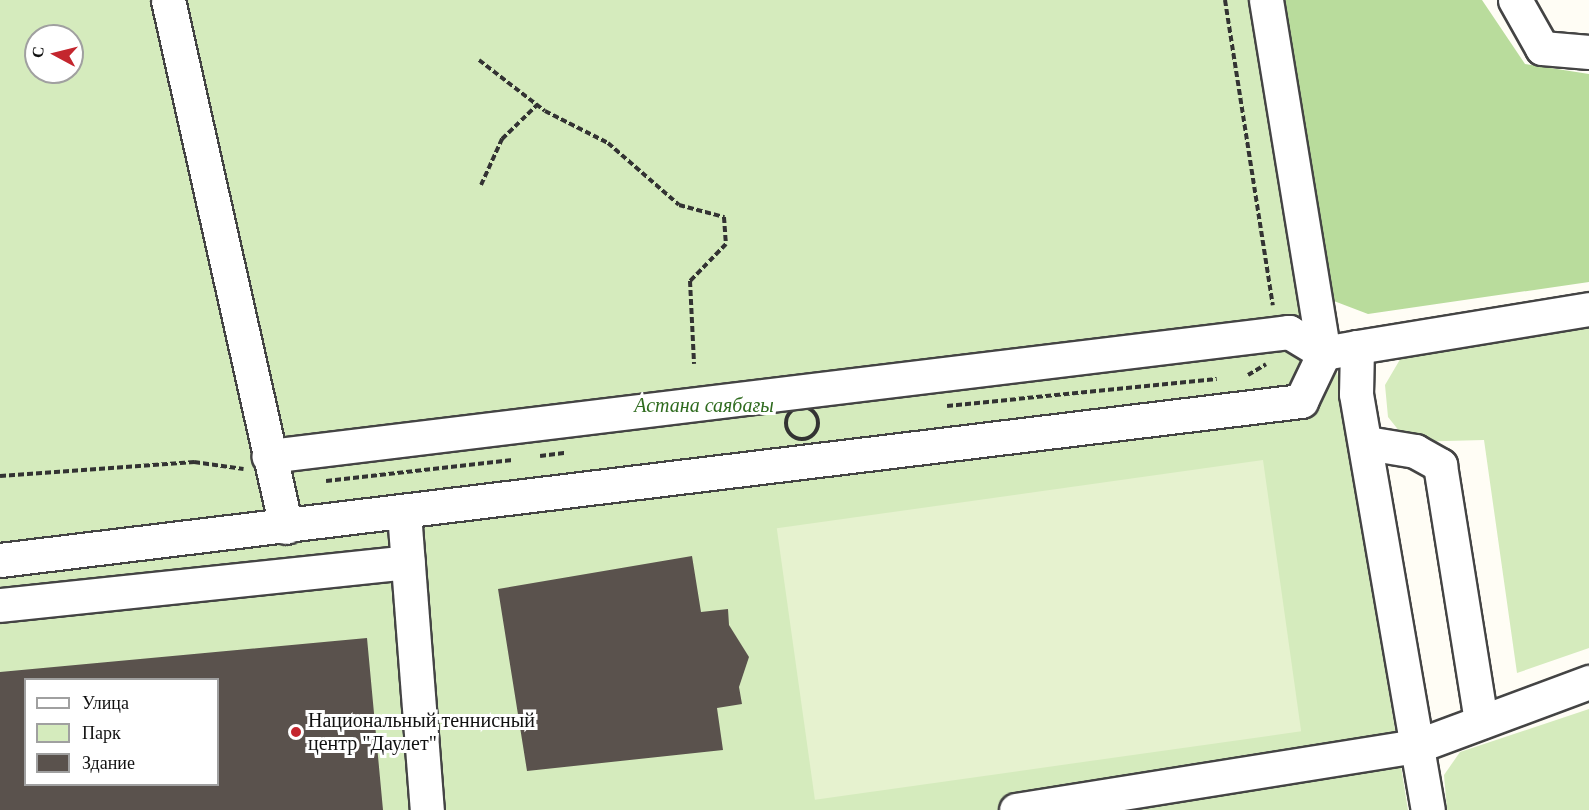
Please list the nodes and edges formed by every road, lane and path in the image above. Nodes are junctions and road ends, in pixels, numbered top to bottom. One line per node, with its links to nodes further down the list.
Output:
1 (168, 0): 20 (street)
2 (1225, 0): 10 (path)
3 (1266, 0): 12 (street)
4 (1515, 0): 5 (street)
5 (1589, 52)
6 (478, 60): 7 (path)
7 (537, 105): 8 (path); 13 (path)
8 (481, 185)
9 (1589, 309): 11 (street)
10 (1275, 333): 12 (street); 14 (path); 20 (street)
11 (1357, 347): 12 (street); 19 (street)
12 (1324, 353): 21 (street)
13 (694, 363)
14 (1237, 376)
15 (1225, 378): 16 (path)
16 (936, 407)
17 (828, 419): 18 (path)
18 (818, 420)
19 (1367, 443): 27 (street); 28 (street)
20 (269, 456): 22 (street)
21 (404, 513): 22 (street); 24 (street)
22 (286, 526): 23 (street)
23 (0, 560)
24 (408, 562): 25 (street); 29 (street)
25 (0, 605)
26 (1589, 682): 27 (street)
27 (1481, 722): 28 (street)
28 (1417, 746): 30 (street); 31 (street)
29 (427, 810)
30 (1016, 810)
31 (1428, 810)

